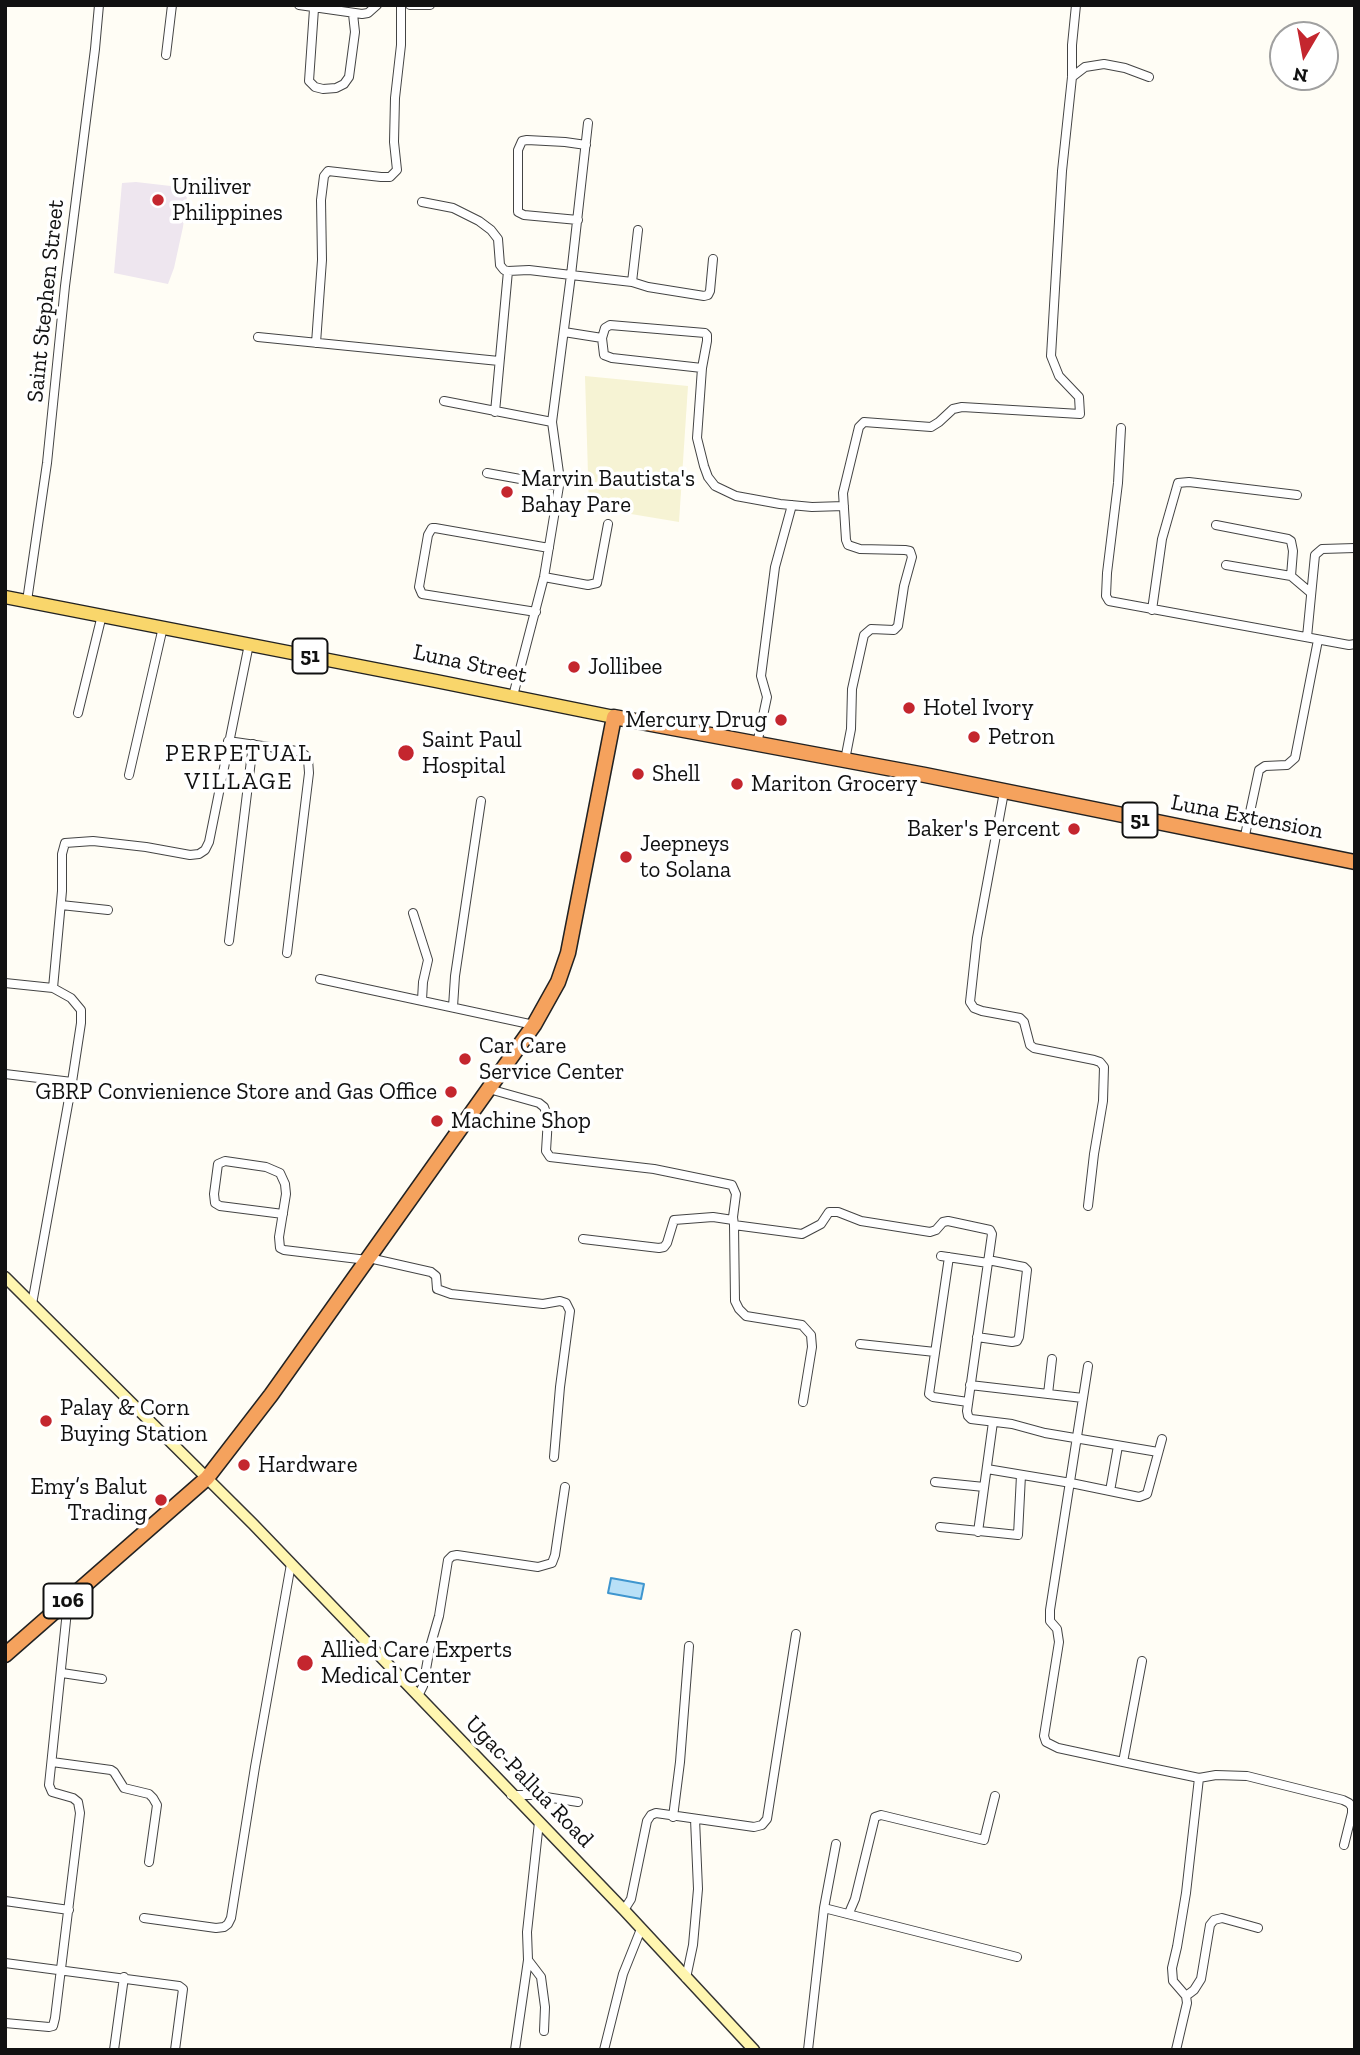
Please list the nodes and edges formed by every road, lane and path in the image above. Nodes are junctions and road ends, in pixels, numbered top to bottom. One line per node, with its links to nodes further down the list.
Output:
1 (99, 5): 47 (street, Saint Stephen Street)
2 (172, 5): 11 (street)
3 (299, 5): 9 (street)
4 (377, 5): 10 (street)
5 (401, 5): 26 (street)
6 (410, 5): 7 (street)
7 (430, 5)
8 (1076, 5): 13 (street)
9 (314, 9): 10 (street); 10 (street)
10 (353, 14)
11 (166, 55)
12 (1149, 77): 13 (street)
13 (1072, 78): 37 (street)
14 (588, 123): 15 (street)
15 (586, 145): 17 (street); 17 (street)
16 (422, 202): 20 (street)
17 (578, 220): 21 (street)
18 (638, 230): 22 (street)
19 (713, 259): 22 (street)
20 (508, 271): 21 (street); 27 (street)
21 (571, 275): 22 (street); 23 (street)
22 (632, 282)
23 (564, 332): 25 (street); 31 (street)
24 (258, 337): 26 (street)
25 (602, 338): 28 (street); 28 (street)
26 (316, 343): 27 (street)
27 (499, 361): 30 (street)
28 (702, 368): 36 (street)
29 (444, 401): 30 (street)
30 (495, 411): 31 (street)
31 (552, 422): 34 (street)
32 (1121, 428): 48 (street)
33 (487, 473): 34 (street)
34 (559, 486): 40 (street)
35 (1297, 495): 48 (street)
36 (792, 505): 37 (street); 61 (street)
37 (844, 506): 62 (street)
38 (607, 524): 44 (street)
39 (1216, 525): 43 (street)
40 (549, 548): 44 (street); 49 (street)
41 (1355, 548): 45 (street)
42 (1226, 565): 43 (street)
43 (1291, 576): 45 (street)
44 (544, 577): 49 (street)
45 (1311, 593): 52 (street)
46 (5, 597): 47 (main road, Luna Street / 51)
47 (27, 601): 50 (main road, Luna Street / 51)
48 (1152, 610): 52 (street)
49 (536, 612): 56 (street)
50 (102, 615): 51 (main road, Luna Street / 51); 57 (street)
51 (163, 627): 54 (main road, Luna Street / 51); 63 (street)
52 (1307, 638): 53 (street)
53 (1318, 640): 55 (street); 67 (street)
54 (249, 643): 56 (main road, Luna Street / 51); 59 (street)
55 (1355, 644)
56 (513, 696): 58 (main road, Luna Street / 51)
57 (78, 713)
58 (614, 718): 61 (highway, Luna Street / 51); 79 (highway, 106)
59 (228, 741): 60 (street); 69 (street)
60 (253, 744): 72 (street); 73 (street)
61 (757, 744): 62 (highway, Luna Street / 51)
62 (845, 760): 64 (highway, Luna Street / 51)
63 (129, 775)
64 (925, 775): 65 (highway, Luna Extension / 51)
65 (1004, 792): 67 (highway, Luna Extension / 51); 83 (street)
66 (481, 801): 78 (street)
67 (1244, 840): 68 (highway, Luna Extension / 51)
68 (1355, 862)
69 (61, 905): 70 (street); 76 (street)
70 (108, 910)
71 (413, 913): 77 (street)
72 (229, 941)
73 (286, 953)
74 (320, 979): 77 (street)
75 (5, 983): 76 (street)
76 (53, 988): 81 (street)
77 (422, 1000): 78 (street)
78 (453, 1007): 79 (street)
79 (534, 1025): 82 (highway, 106)
80 (5, 1074): 81 (street)
81 (72, 1082): 90 (street)
82 (489, 1088): 85 (street); 87 (highway, 106)
83 (1088, 1206)
84 (283, 1214): 84 (street); 87 (street)
85 (734, 1223): 86 (street); 88 (street); 99 (street)
86 (583, 1239)
87 (368, 1259): 106 (street); 109 (highway, 106)
88 (988, 1262): 91 (street); 91 (street); 93 (street)
89 (5, 1277): 90 (street, Ugac-Pallua Road)
90 (32, 1304): 109 (street, Ugac-Pallua Road)
91 (977, 1337): 96 (street)
92 (860, 1344): 93 (street)
93 (934, 1352): 100 (street)
94 (1052, 1359): 97 (street)
95 (1088, 1366): 98 (street)
96 (970, 1385): 97 (street); 100 (street)
97 (1048, 1394): 98 (street)
98 (1083, 1398): 102 (street)
99 (803, 1402)
100 (968, 1402): 101 (street)
101 (993, 1422): 102 (street); 107 (street)
102 (1077, 1439): 104 (street); 111 (street)
103 (1162, 1439): 105 (street)
104 (1118, 1446): 105 (street); 114 (street)
105 (1158, 1452): 114 (street)
106 (554, 1457)
107 (987, 1469): 108 (street); 112 (street)
108 (1021, 1475): 111 (street); 116 (street)
109 (207, 1478): 117 (street, Ugac-Pallua Road); 118 (highway, 106)
110 (935, 1482): 112 (street)
111 (1071, 1483): 114 (street); 127 (street)
112 (984, 1487): 116 (street)
113 (565, 1488): 125 (street)
114 (1110, 1491)
115 (940, 1527): 116 (street)
116 (978, 1532)
117 (291, 1564): 125 (street, Ugac-Pallua Road); 143 (street)
118 (68, 1601): 121 (highway, 106); 123 (street)
119 (796, 1634): 133 (street)
120 (689, 1646): 132 (street)
121 (5, 1655)
122 (1142, 1661): 127 (street)
123 (62, 1673): 124 (street); 126 (street)
124 (102, 1679)
125 (418, 1696): 129 (street, Ugac-Pallua Road)
126 (52, 1762): 137 (street); 140 (street)
127 (1123, 1762): 128 (street)
128 (1199, 1778): 136 (street); 152 (street)
129 (511, 1795): 131 (street); 134 (street, Ugac-Pallua Road)
130 (995, 1796): 142 (street)
131 (578, 1802)
132 (673, 1816): 133 (street); 141 (street)
133 (695, 1819): 151 (street)
134 (539, 1822): 141 (street, Ugac-Pallua Road); 147 (street)
135 (836, 1844): 139 (street)
136 (1343, 1845)
137 (149, 1862)
138 (5, 1901): 140 (street)
139 (824, 1908): 142 (street); 160 (street)
140 (69, 1910): 149 (street)
141 (624, 1910): 145 (street, Ugac-Pallua Road)
142 (849, 1913): 146 (street)
143 (144, 1918)
144 (1258, 1928): 152 (street)
145 (641, 1929): 151 (street, Ugac-Pallua Road); 158 (street)
146 (1017, 1957)
147 (528, 1961): 154 (street); 157 (street)
148 (5, 1963): 149 (street)
149 (63, 1969): 150 (street); 153 (street)
150 (124, 1977): 155 (street); 156 (street)
151 (686, 1978): 159 (street, Ugac-Pallua Road)
152 (1186, 1996): 161 (street)
153 (5, 2023)
154 (544, 2031)
155 (114, 2050)
156 (175, 2050)
157 (516, 2050)
158 (604, 2050)
159 (754, 2050)
160 (808, 2050)
161 (1176, 2050)

